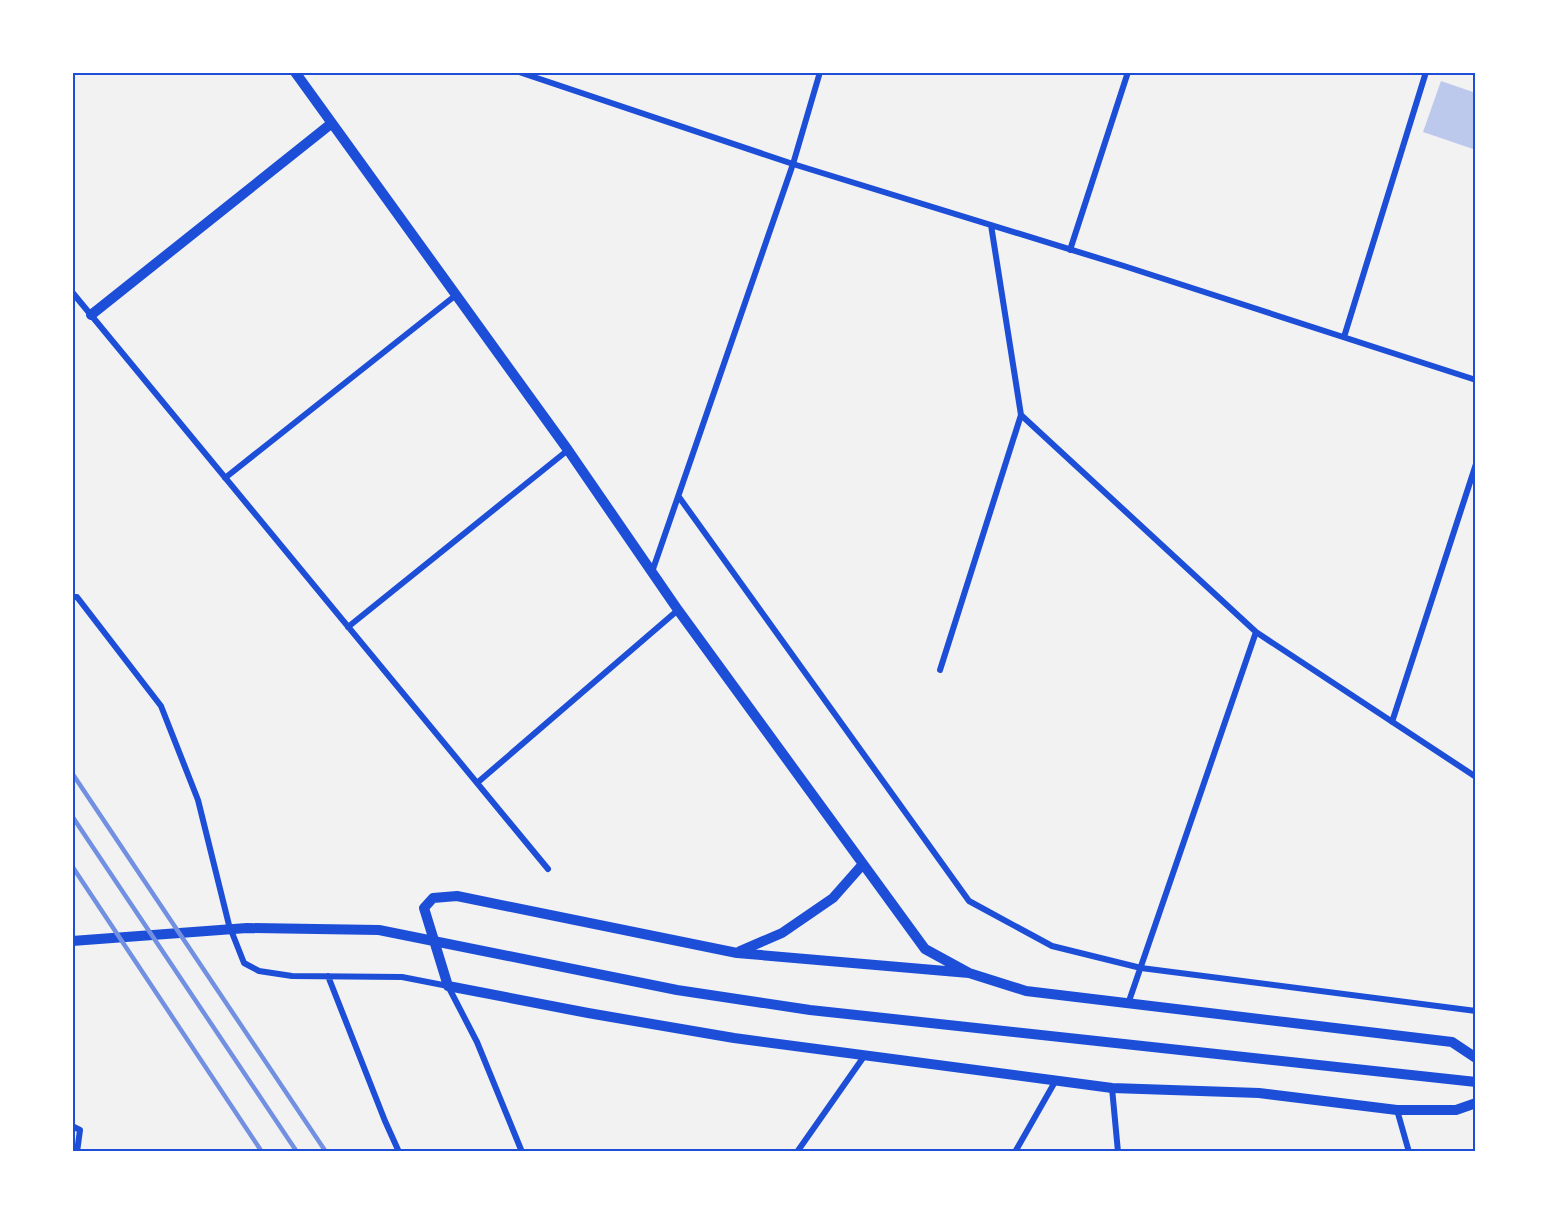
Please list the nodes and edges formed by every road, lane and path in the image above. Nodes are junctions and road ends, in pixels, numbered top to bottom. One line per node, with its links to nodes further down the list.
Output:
1 (295, 72): 7 (street)
2 (519, 72): 6 (street)
3 (820, 72): 8 (street)
4 (1128, 72): 10 (street)
5 (1426, 72): 14 (street)
6 (528, 74): 8 (street)
7 (332, 123): 12 (street); 13 (street)
8 (792, 164): 9 (street); 20 (street)
9 (991, 225): 10 (street); 16 (street)
10 (1070, 250): 14 (street)
11 (72, 292): 13 (street)
12 (456, 295): 17 (street); 19 (street)
13 (91, 315): 19 (street)
14 (1344, 337): 15 (street)
15 (1476, 380)
16 (1021, 415): 25 (street); 26 (street)
17 (568, 450): 21 (street); 24 (street)
18 (1476, 464): 27 (street)
19 (225, 478): 24 (street)
20 (679, 497): 21 (street); 34 (street)
21 (652, 572): 23 (street)
22 (72, 597): 36 (street)
23 (678, 610): 29 (street); 30 (street)
24 (348, 627): 29 (street)
25 (1256, 632): 27 (street); 34 (street)
26 (940, 669)
27 (1392, 722): 28 (street)
28 (1476, 777)
29 (477, 783): 31 (street)
30 (863, 864): 33 (street); 35 (street)
31 (548, 869)
32 (72, 941): 43 (street)
33 (737, 953): 35 (street); 37 (street)
34 (1141, 968): 38 (street); 39 (street)
35 (969, 973): 38 (street)
36 (328, 976): 37 (street); 49 (street)
37 (448, 986): 40 (street); 50 (street)
38 (1128, 1004): 41 (street)
39 (1476, 1011)
40 (866, 1055): 42 (street); 51 (street)
41 (1476, 1058)
42 (1056, 1080): 44 (street); 52 (street)
43 (1476, 1082)
44 (1112, 1088): 46 (street); 53 (street)
45 (1476, 1102): 46 (street)
46 (1397, 1110): 54 (street)
47 (72, 1126): 48 (street)
48 (77, 1152)
49 (399, 1152)
50 (522, 1152)
51 (797, 1152)
52 (1015, 1152)
53 (1118, 1152)
54 (1410, 1152)

